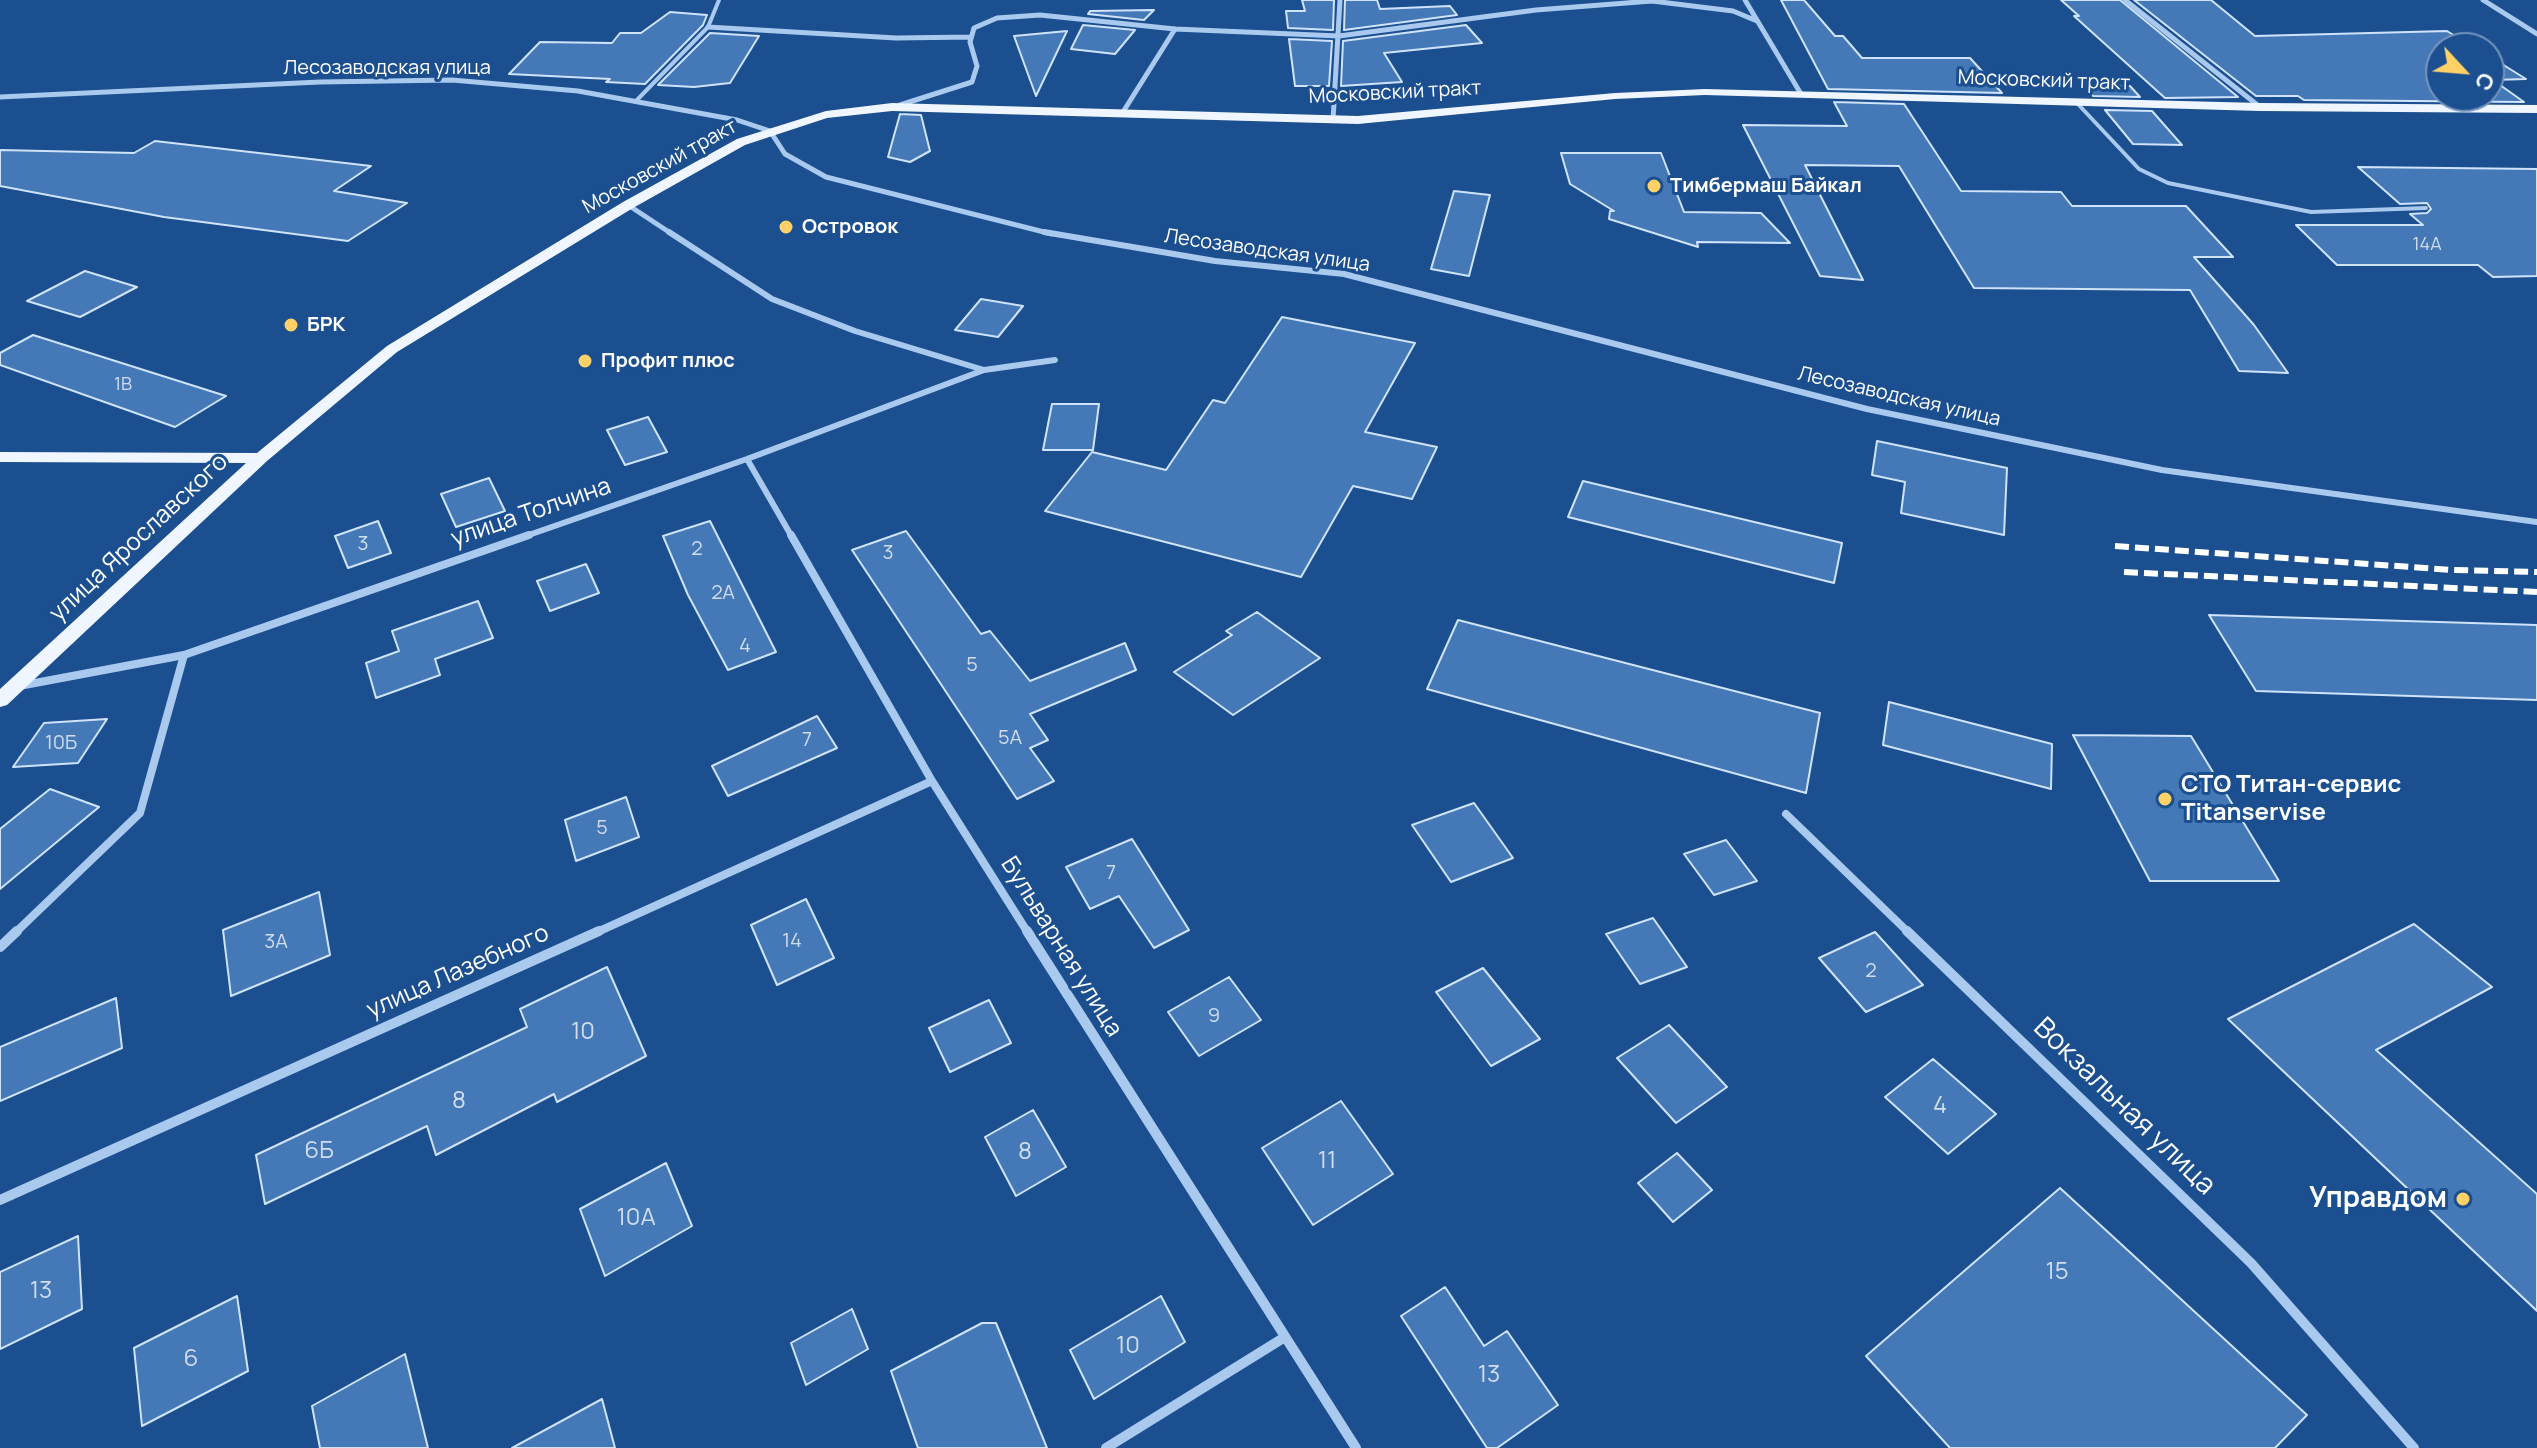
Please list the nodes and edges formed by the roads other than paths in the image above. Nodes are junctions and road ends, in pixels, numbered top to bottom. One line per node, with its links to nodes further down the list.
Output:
1 (719, 0): 7 (lane)
2 (1340, 0): 10 (street)
3 (1745, 0): 6 (street)
4 (2125, 0): 17 (street)
5 (2483, 0): 9 (street)
6 (1757, 21): 10 (street); 12 (street)
7 (708, 27): 11 (street); 14 (lane)
8 (1175, 29): 10 (street); 11 (street); 19 (street)
9 (2537, 34)
10 (1339, 36): 20 (street)
11 (971, 37): 16 (street)
12 (1801, 94): 15 (main road, Московский тракт); 20 (main road, Московский тракт)
13 (0, 97): 14 (street, Лесозаводская улица)
14 (636, 101): 21 (street, Лесозаводская улица)
15 (2076, 102): 17 (main road, Московский тракт); 23 (lane)
16 (892, 107): 19 (main road, Московский тракт); 21 (main road, Московский тракт)
17 (2260, 107): 18 (main road, Московский тракт)
18 (2537, 109)
19 (1123, 112): 20 (main road, Московский тракт)
20 (1333, 120)
21 (770, 131): 22 (main road, Московский тракт); 29 (street, Лесозаводская улица)
22 (628, 205): 25 (street); 27 (main road, Московский тракт)
23 (2426, 208)
24 (1055, 360): 25 (street, улица Толчина)
25 (984, 370): 28 (street, улица Толчина)
26 (0, 457): 27 (main road, улица Ярославского)
27 (261, 458): 31 (main road, улица Ярославского)
28 (747, 459): 30 (street, улица Толчина); 33 (street, Бульварная улица)
29 (2537, 522)
30 (184, 655): 31 (street, улица Толчина); 35 (street)
31 (14, 687): 32 (main road, улица Ярославского)
32 (0, 700)
33 (932, 781): 36 (street, улица Лазебного); 37 (street, Бульварная улица)
34 (1786, 814): 40 (street, Вокзальная улица)
35 (0, 947)
36 (0, 1200)
37 (1285, 1337): 38 (street); 39 (street, Бульварная улица)
38 (1106, 1448)
39 (1356, 1448)
40 (2414, 1448)

